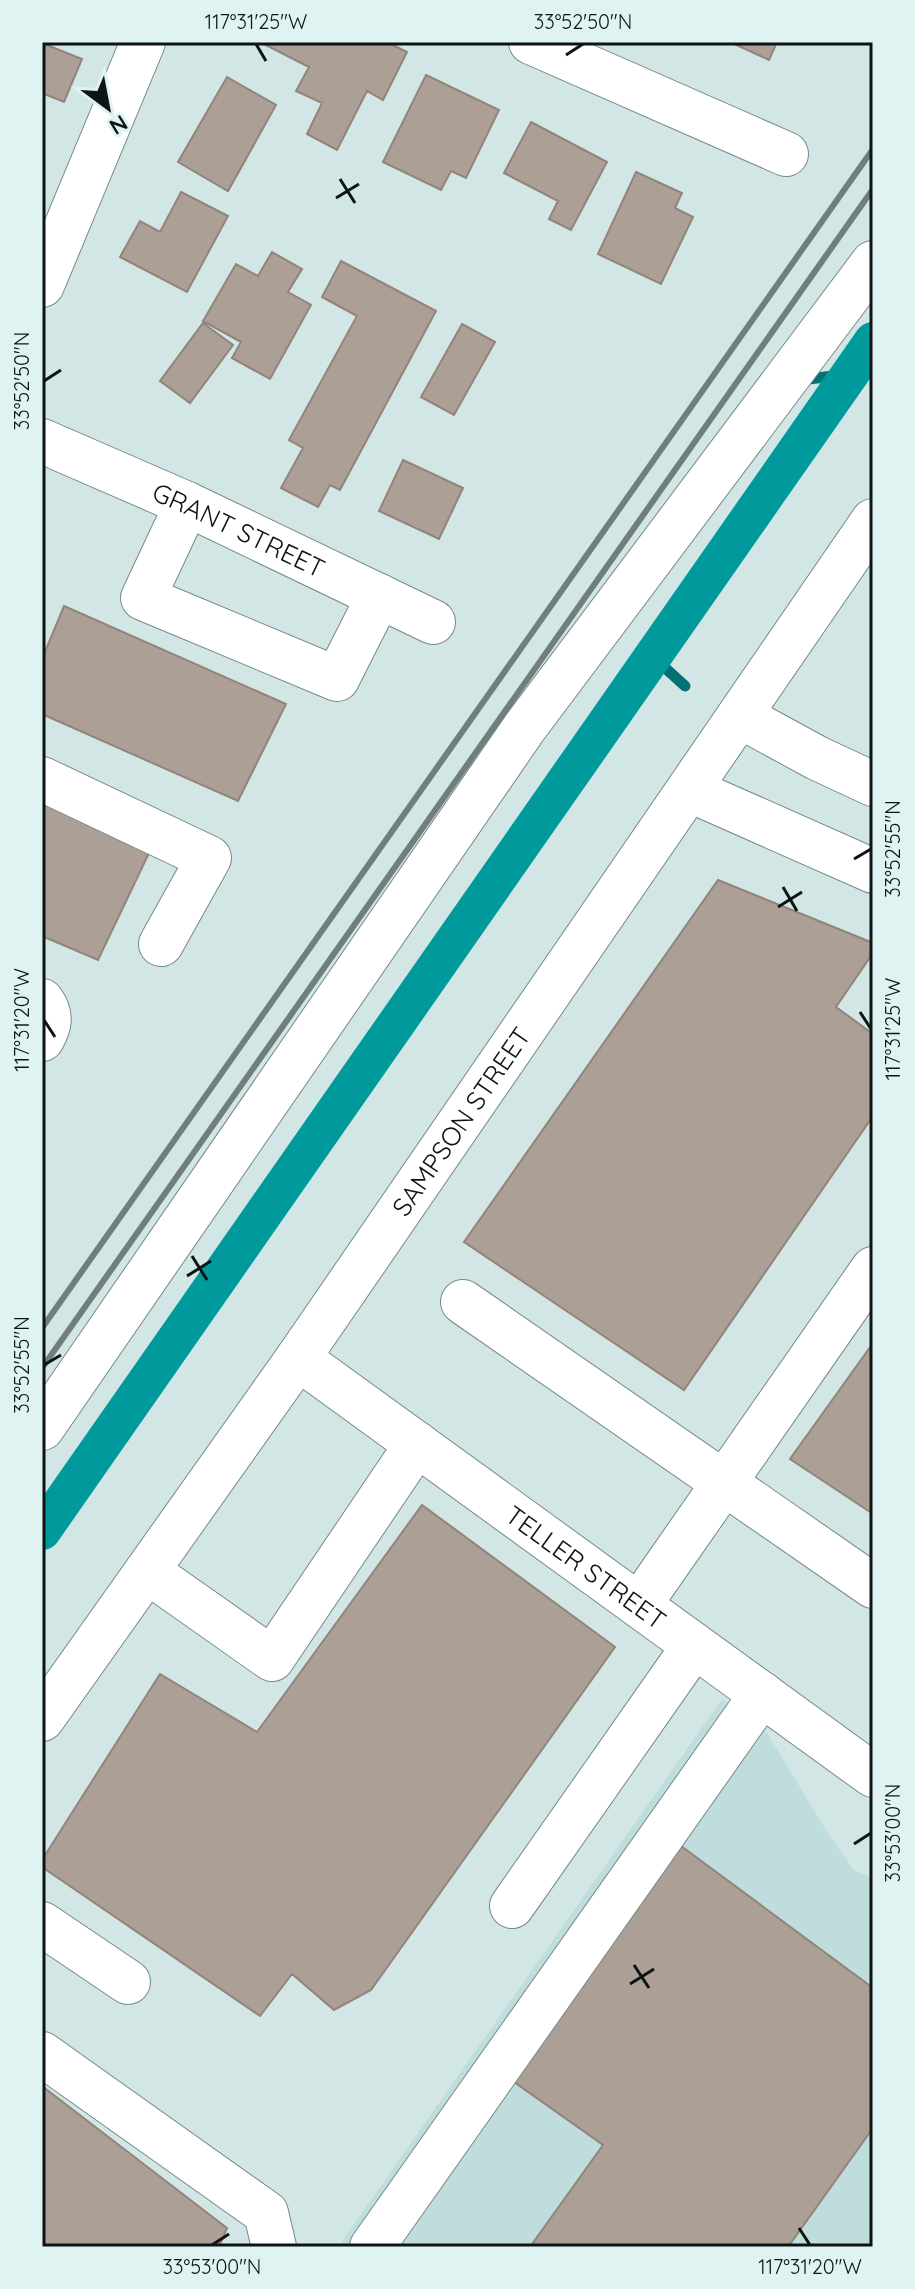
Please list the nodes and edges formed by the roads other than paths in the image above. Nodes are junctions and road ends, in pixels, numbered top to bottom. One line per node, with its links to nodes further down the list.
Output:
1 (143, 42): 5 (street)
2 (531, 42): 3 (street)
3 (786, 154)
4 (873, 263): 22 (street)
5 (42, 285)
6 (42, 441): 7 (street, GRANT STREET)
7 (187, 504): 9 (street, GRANT STREET); 9 (street)
8 (873, 521): 11 (street, SAMPSON STREET)
9 (379, 596): 10 (street, GRANT STREET)
10 (433, 622)
11 (740, 716): 13 (street); 14 (street, SAMPSON STREET)
12 (42, 779): 16 (street)
13 (873, 784)
14 (690, 790): 15 (street); 21 (street, SAMPSON STREET)
15 (873, 871)
16 (161, 944)
17 (42, 1001): 18 (street)
18 (42, 1039)
19 (873, 1269): 24 (street)
20 (463, 1302): 24 (street)
21 (298, 1358): 23 (street, TELLER STREET); 25 (street, SAMPSON STREET)
22 (42, 1428)
23 (417, 1444): 25 (street); 27 (street, TELLER STREET)
24 (724, 1482): 26 (street); 27 (street)
25 (147, 1571): 30 (street, SAMPSON STREET)
26 (873, 1586)
27 (639, 1605): 28 (street, TELLER STREET)
28 (694, 1646): 29 (street, TELLER STREET); 32 (street)
29 (762, 1694): 31 (street, TELLER STREET); 37 (street)
30 (42, 1719)
31 (873, 1775)
32 (512, 1906)
33 (42, 1924): 34 (street)
34 (128, 1982)
35 (42, 2054): 36 (street)
36 (274, 2247)
37 (372, 2247)

